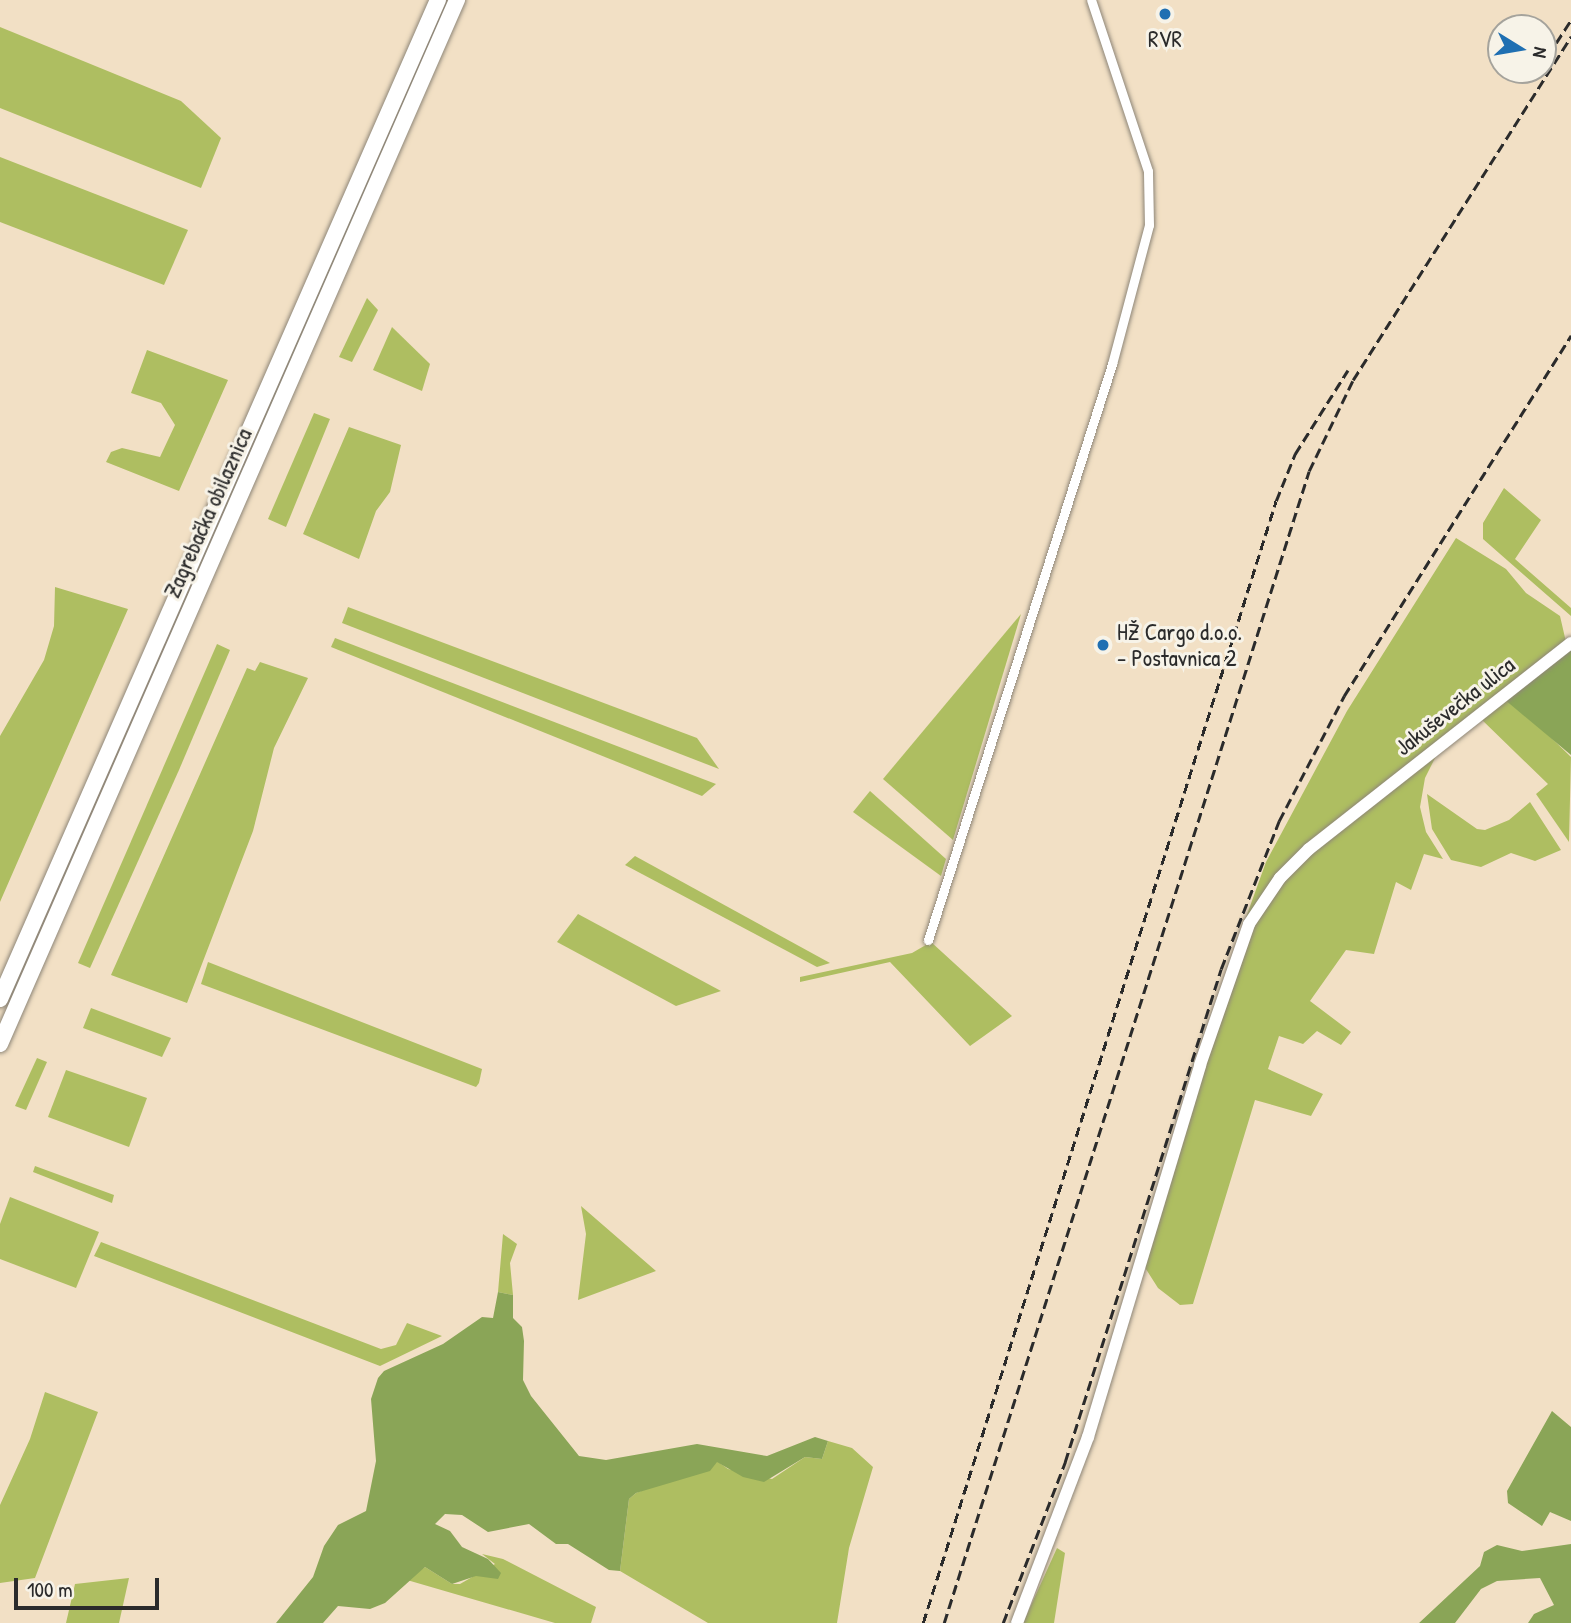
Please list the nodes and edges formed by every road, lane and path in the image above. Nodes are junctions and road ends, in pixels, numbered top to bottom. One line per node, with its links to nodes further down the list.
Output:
1 (438, 0): 6 (highway, Zagrebačka obilaznica)
2 (457, 0): 7 (highway, Zagrebačka obilaznica)
3 (1091, 0): 5 (street)
4 (1571, 643): 8 (main road, Jakuševečka ulica)
5 (928, 940)
6 (0, 999)
7 (0, 1044)
8 (1017, 1623)

